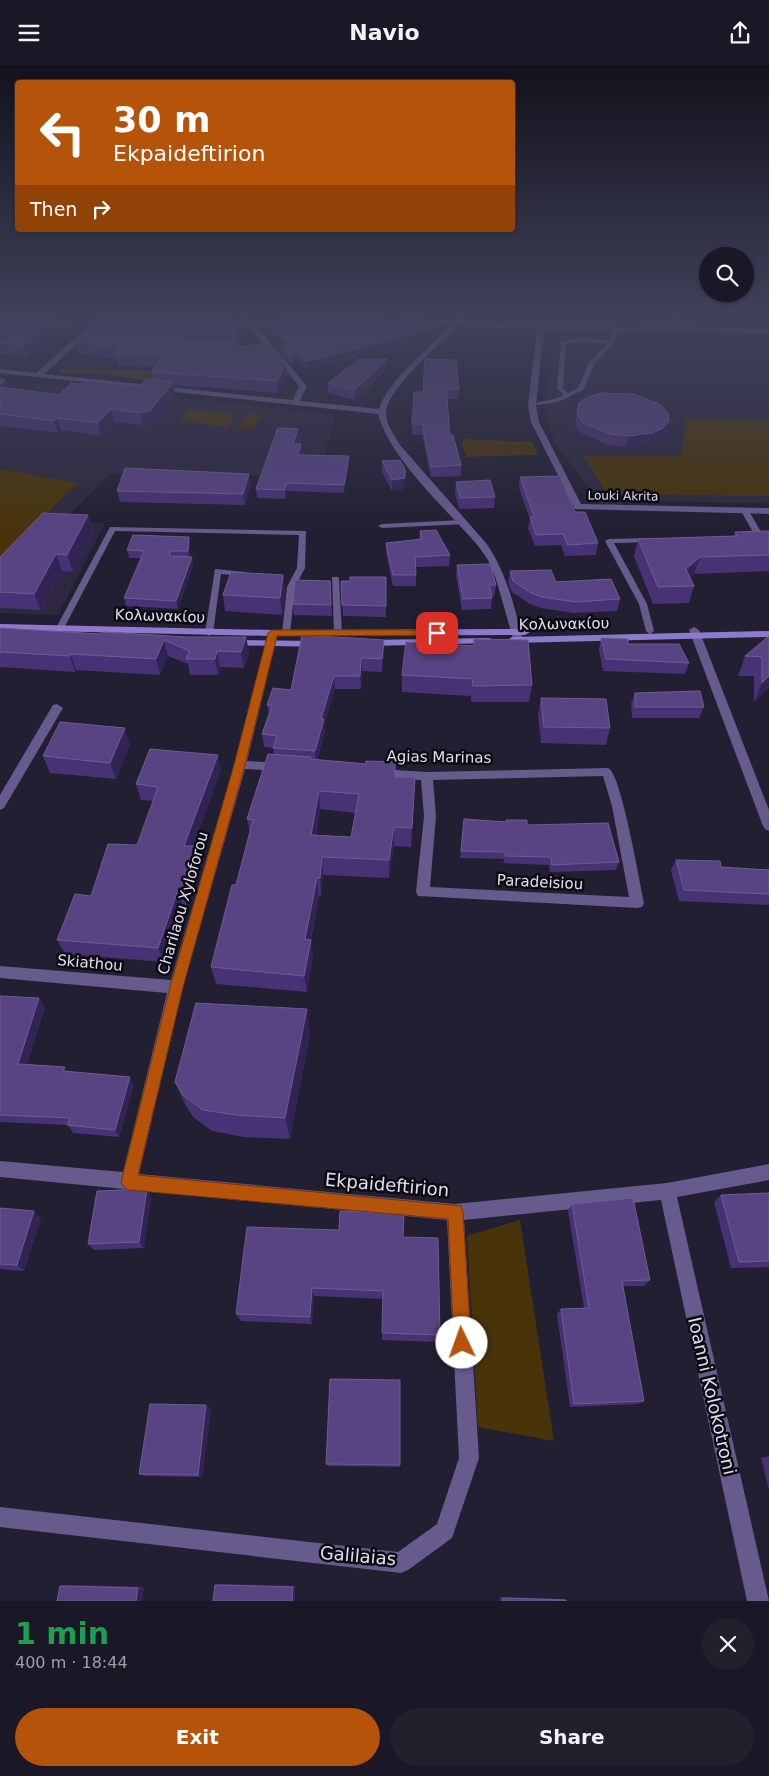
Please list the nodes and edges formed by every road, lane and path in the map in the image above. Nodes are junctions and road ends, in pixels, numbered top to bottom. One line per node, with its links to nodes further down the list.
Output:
1 (163, 389): 8 (street)
2 (302, 389): 8 (street)
3 (393, 389): 10 (street)
4 (534, 389): 9 (street, Louki Akrita)
5 (561, 389): 7 (lane)
6 (581, 389): 7 (lane)
7 (568, 395): 9 (lane)
8 (296, 402): 10 (street)
9 (532, 405): 11 (street, Louki Akrita)
10 (381, 412): 13 (street)
11 (745, 511): 12 (street, Louki Akrita); 16 (lane)
12 (769, 511)
13 (462, 522): 14 (lane); 30 (street)
14 (382, 526)
15 (752, 539): 16 (lane)
16 (765, 539)
17 (657, 540): 23 (lane)
18 (252, 575): 24 (lane)
19 (335, 579): 26 (lane)
20 (0, 627): 22 (main road, Κολωνακίου)
21 (769, 627): 27 (main road, Κολωνακίου)
22 (60, 628): 24 (main road, Κολωνακίου); 25 (lane)
23 (650, 631): 27 (main road, Κολωνακίου); 30 (main road, Κολωνακίου)
24 (209, 633): 31 (main road, Κολωνακίου)
25 (286, 633): 26 (main road, Κολωνακίου); 31 (main road, Κολωνακίου)
26 (338, 633): 30 (main road, Κολωνακίου)
27 (695, 633): 28 (main road, Κολωνακίου); 30 (main road, Κολωνακίου); 39 (street)
28 (769, 634)
29 (0, 635): 31 (main road, Κολωνακίου)
30 (517, 636): 31 (main road, Κολωνακίου)
31 (272, 639): 33 (street, Charilaou Xyloforou)
32 (57, 708): 38 (street)
33 (240, 765): 34 (street); 42 (street, Charilaou Xyloforou)
34 (294, 768)
35 (370, 772): 37 (street, Agias Marinas)
36 (608, 772): 37 (street, Agias Marinas); 37 (street, Paradeisiou)
37 (427, 776)
38 (0, 805)
39 (765, 806): 40 (street)
40 (769, 826)
41 (0, 972): 42 (street, Skiathou)
42 (176, 987): 45 (street, Charilaou Xyloforou)
43 (0, 1169): 45 (street, Ekpaideftirion)
44 (769, 1172): 46 (street, Ekpaideftirion)
45 (129, 1182): 47 (street, Ekpaideftirion)
46 (667, 1191): 47 (street, Ekpaideftirion); 49 (street, Ioanni Kolokotroni)
47 (455, 1212): 48 (street, Galilaias)
48 (0, 1517)
49 (758, 1601)

